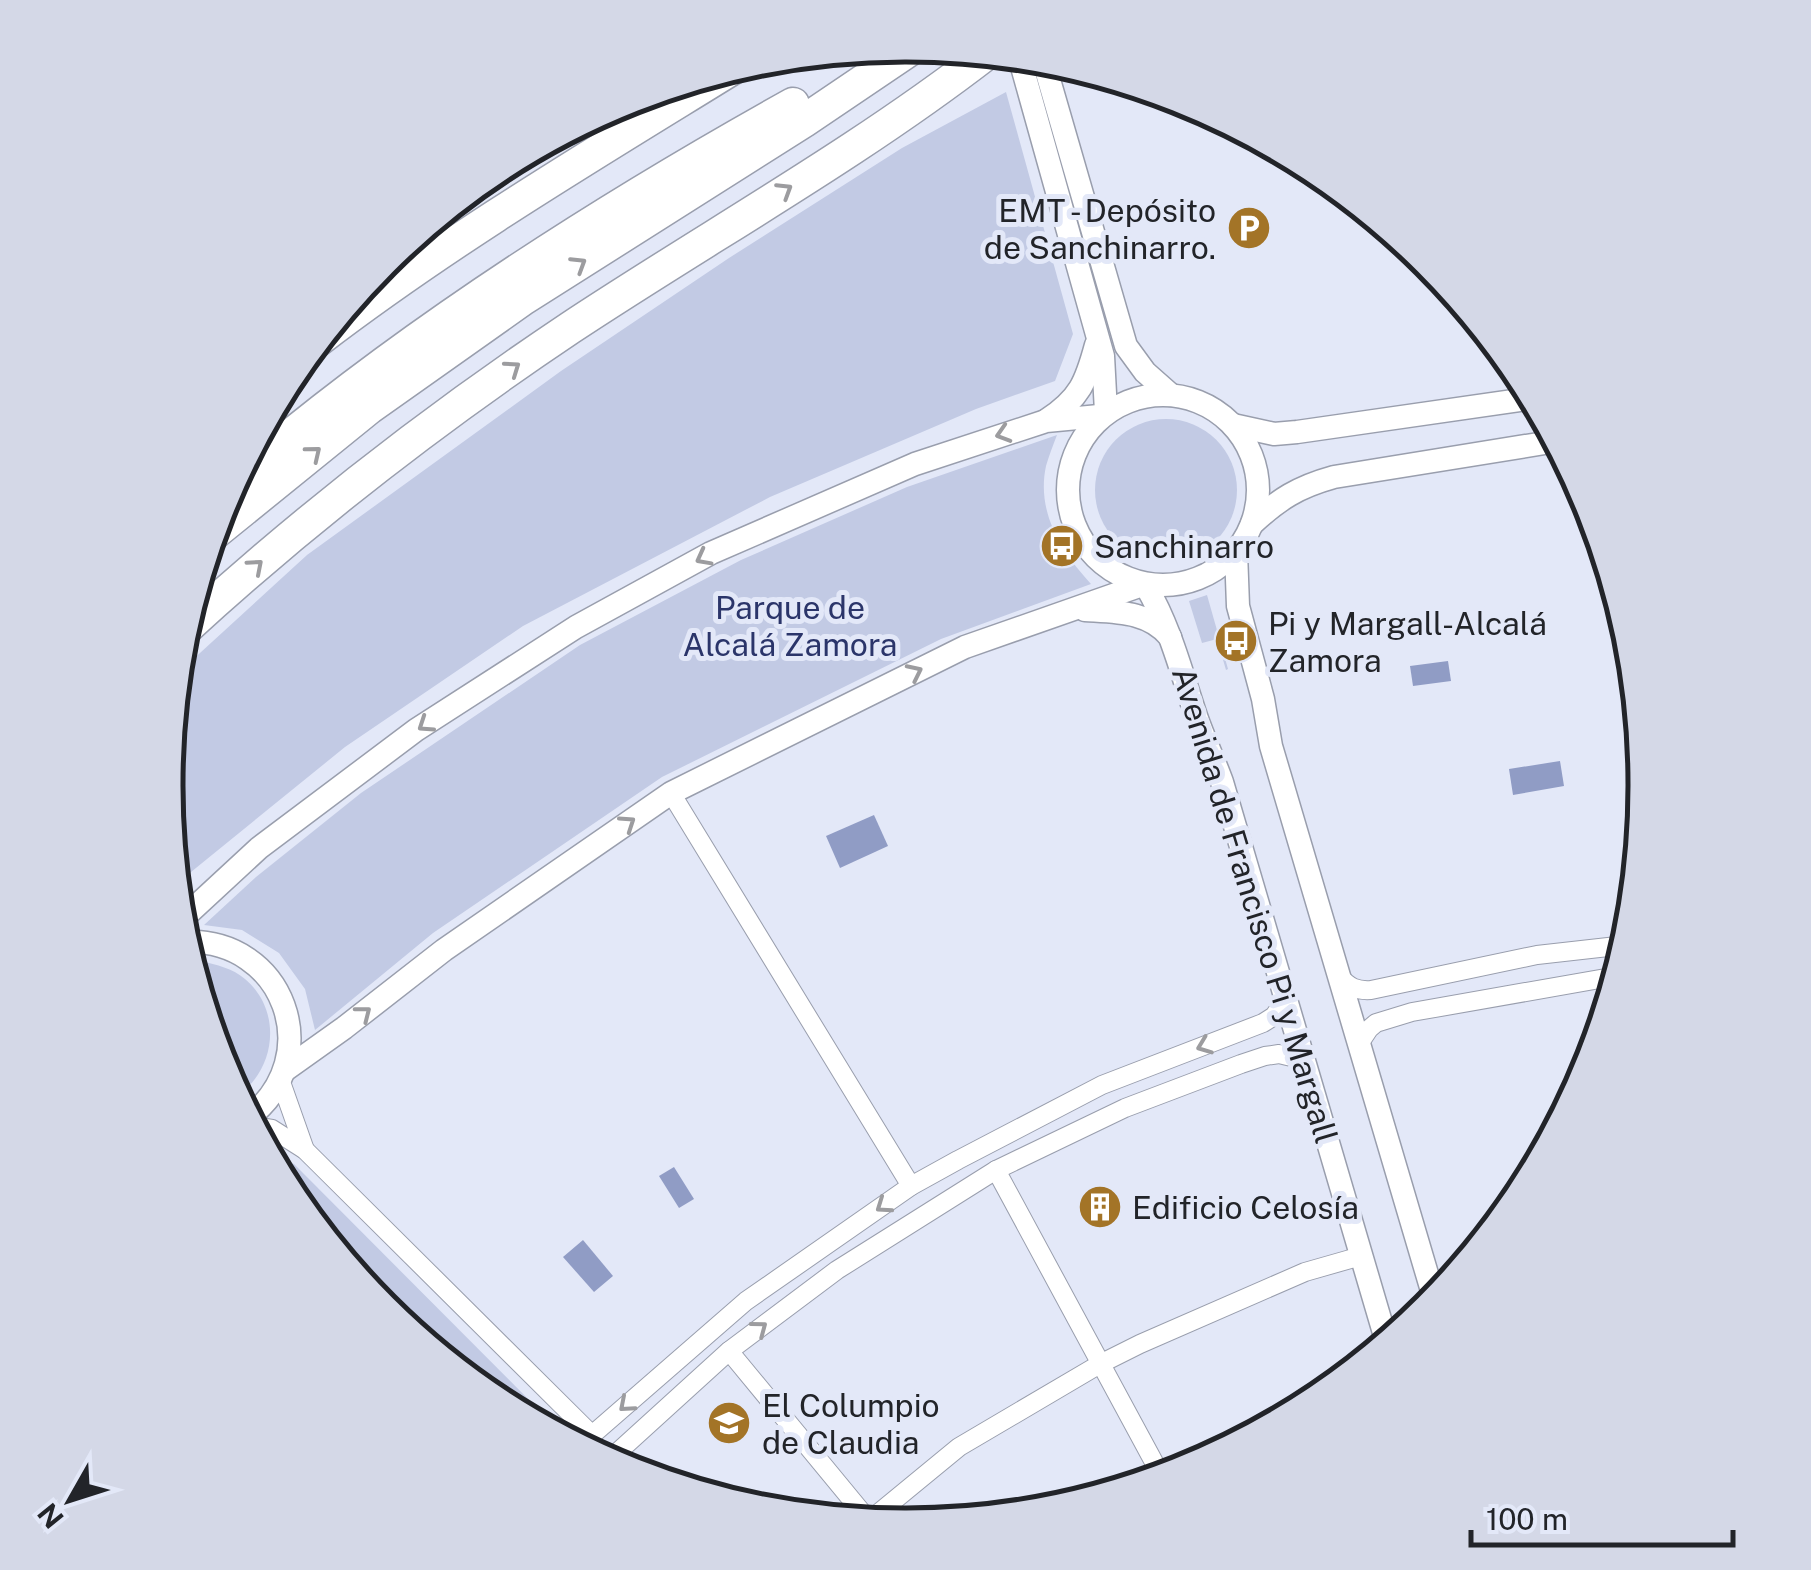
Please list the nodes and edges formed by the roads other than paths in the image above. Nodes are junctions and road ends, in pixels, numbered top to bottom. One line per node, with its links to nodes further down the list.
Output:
1 (890, 63): 17 (highway, one-way to 1)
2 (857, 64): 16 (highway)
3 (970, 66): 22 (highway, one-way to 3)
4 (1028, 73): 7 (street)
5 (1044, 76): 7 (street)
6 (686, 97): 8 (highway)
7 (1047, 112): 9 (street); 10 (street)
8 (369, 302)
9 (1098, 337): 12 (street); 13 (street)
10 (1171, 395): 12 (street); 14 (street)
11 (1516, 401): 14 (street)
12 (1102, 414): 13 (street); 20 (street)
13 (1046, 421): 25 (street, one-way to 25)
14 (1233, 425): 18 (street)
15 (1541, 444): 18 (street)
16 (260, 461)
17 (235, 517)
18 (1252, 524): 19 (street)
19 (1236, 552): 20 (street); 28 (street, Avenida de Francisco Pi y Margall)
20 (1144, 585): 21 (street); 23 (street, Avenida de Francisco Pi y Margall)
21 (1076, 609): 23 (street); 24 (street, one-way to 21)
22 (205, 611)
23 (1171, 638): 30 (street, Avenida de Francisco Pi y Margall)
24 (670, 794): 33 (street, one-way to 24); 38 (street)
25 (194, 908)
26 (201, 942): 33 (street)
27 (1609, 947): 28 (street)
28 (1338, 976): 31 (street, Avenida de Francisco Pi y Margall)
29 (1601, 979): 31 (street)
30 (1286, 999): 32 (street, Avenida de Francisco Pi y Margall); 38 (street, one-way to 38)
31 (1359, 1044): 40 (street, Avenida de Francisco Pi y Margall)
32 (1304, 1060): 37 (street); 39 (street, Avenida de Francisco Pi y Margall)
33 (283, 1076): 34 (street); 36 (street)
34 (260, 1109)
35 (271, 1130): 36 (street)
36 (306, 1150): 44 (street)
37 (996, 1170): 42 (street, one-way to 37); 43 (street)
38 (911, 1186): 45 (street, one-way to 45)
39 (1361, 1256): 41 (street, Avenida de Francisco Pi y Margall); 43 (street)
40 (1429, 1282)
41 (1383, 1327)
42 (729, 1351): 46 (street); 48 (street)
43 (1100, 1364): 47 (street); 49 (street)
44 (567, 1423)
45 (595, 1437)
46 (621, 1449)
47 (1154, 1463)
48 (858, 1506)
49 (887, 1507)

